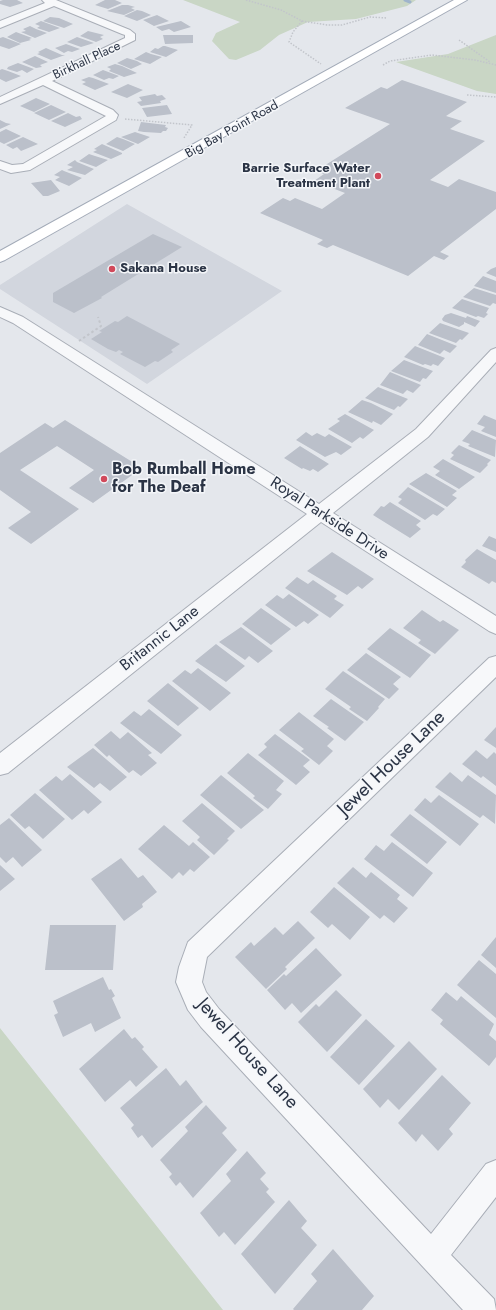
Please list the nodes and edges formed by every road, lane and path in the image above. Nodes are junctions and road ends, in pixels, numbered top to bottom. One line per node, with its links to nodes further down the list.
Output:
1 (246, 0): 5 (path)
2 (462, 0): 19 (main road, Big Bay Point Road)
3 (50, 2): 6 (street); 12 (street, Birkhall Place)
4 (387, 18): 5 (path)
5 (302, 21): 9 (path)
6 (0, 25)
7 (460, 40): 8 (path)
8 (490, 63): 10 (path); 11 (path)
9 (324, 65)
10 (383, 65)
11 (496, 65)
12 (43, 81): 15 (street, Birkhall Place); 18 (street)
13 (467, 95): 14 (path)
14 (496, 97)
15 (0, 101)
16 (123, 119): 17 (path)
17 (181, 142)
18 (0, 165)
19 (0, 257)
20 (0, 311): 24 (street, Royal Parkside Drive)
21 (98, 317): 22 (path)
22 (79, 341)
23 (496, 353): 24 (street, Britannic Lane)
24 (319, 513): 25 (street, Royal Parkside Drive); 27 (street, Britannic Lane)
25 (496, 626)
26 (496, 664): 29 (street, Jewel House Lane)
27 (0, 766)
28 (496, 1174): 29 (street)
29 (433, 1255): 30 (street, Jewel House Lane)
30 (483, 1310)

